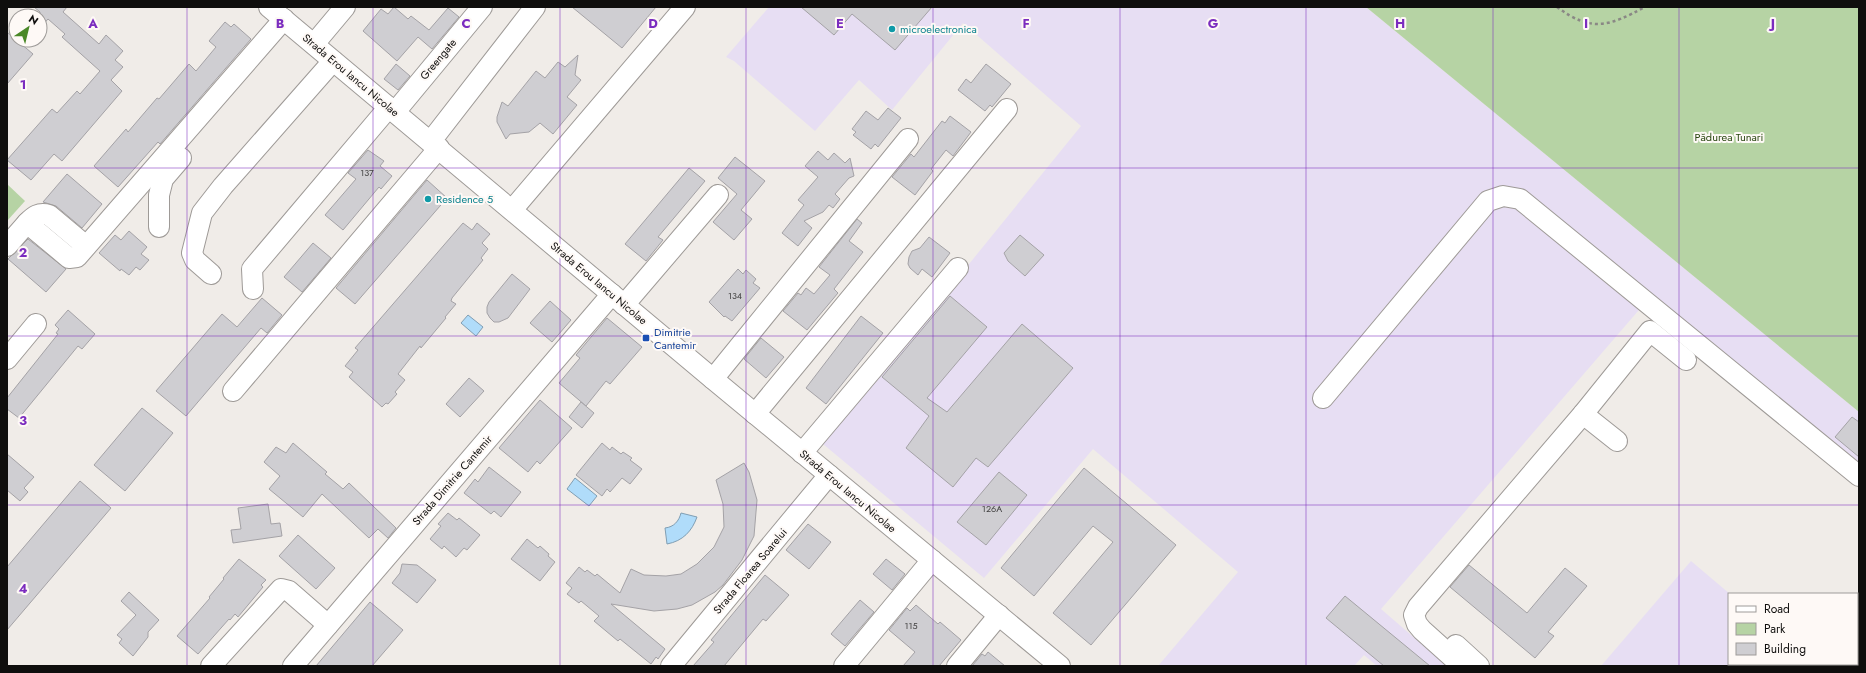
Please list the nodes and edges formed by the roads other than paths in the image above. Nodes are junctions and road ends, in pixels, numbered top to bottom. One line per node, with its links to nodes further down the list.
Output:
1 (345, 7): 6 (street)
2 (482, 7): 8 (street, Greengate)
3 (535, 7): 11 (street)
4 (685, 7): 13 (street)
5 (278, 14): 6 (street, Strada Erou Iancu Nicolae); 14 (street); 15 (street)
6 (314, 44): 7 (street, Strada Erou Iancu Nicolae)
7 (333, 61): 8 (street, Strada Erou Iancu Nicolae); 17 (street)
8 (392, 109): 11 (street, Strada Erou Iancu Nicolae); 18 (street, Greengate)
9 (1007, 109): 28 (street)
10 (908, 138): 25 (street)
11 (435, 144): 13 (street, Strada Erou Iancu Nicolae); 26 (street)
12 (718, 195): 19 (street, Strada Dimitrie Cantemir)
13 (512, 210): 19 (street, Strada Erou Iancu Nicolae)
14 (159, 227)
15 (7, 246)
16 (958, 268): 31 (street)
17 (211, 274)
18 (253, 289)
19 (618, 300): 25 (street, Strada Erou Iancu Nicolae); 37 (street, Strada Dimitrie Cantemir)
20 (1664, 316): 22 (street); 27 (street); 33 (street)
21 (36, 324): 23 (street)
22 (1650, 331): 24 (street); 29 (street)
23 (7, 358)
24 (1686, 360)
25 (713, 379): 28 (street, Strada Erou Iancu Nicolae)
26 (233, 391)
27 (1323, 398)
28 (755, 414): 31 (street, Strada Erou Iancu Nicolae)
29 (1582, 414): 30 (street); 35 (street)
30 (1617, 441)
31 (802, 453): 32 (street, Strada Erou Iancu Nicolae)
32 (829, 475): 34 (street, Strada Erou Iancu Nicolae); 40 (street, Strada Floarea Soarelui)
33 (1859, 476)
34 (932, 560): 36 (street, Strada Erou Iancu Nicolae); 41 (street)
35 (1418, 607): 44 (street); 45 (street)
36 (999, 615): 42 (street); 43 (street, Strada Erou Iancu Nicolae)
37 (328, 625): 38 (street); 39 (street, Strada Dimitrie Cantemir)
38 (211, 666)
39 (293, 666)
40 (671, 666)
41 (844, 666)
42 (957, 666)
43 (1060, 666)
44 (1462, 666)
45 (1479, 666)

